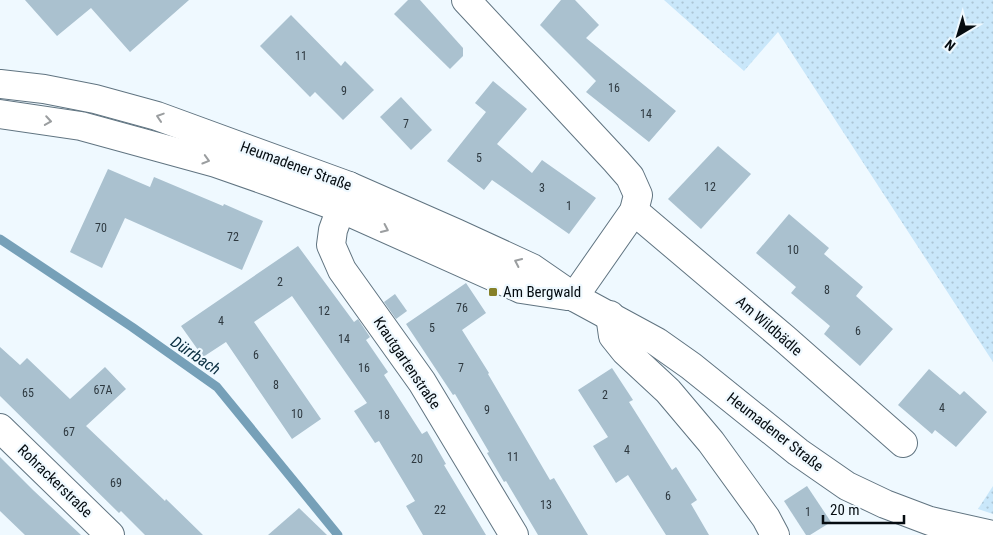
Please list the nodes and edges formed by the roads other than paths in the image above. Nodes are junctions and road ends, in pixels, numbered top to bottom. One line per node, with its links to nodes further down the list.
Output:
1 (466, 0): 5 (street)
2 (0, 84): 4 (street, Heumadener Straße, one-way to 2)
3 (0, 114): 4 (street, Heumadener Straße, one-way to 4)
4 (345, 197): 6 (street, Heumadener Straße); 11 (street, Krautgartenstraße)
5 (634, 211): 6 (street); 9 (street, Am Wildbädle)
6 (574, 297): 7 (street, Heumadener Straße)
7 (610, 315): 12 (street); 13 (street, Heumadener Straße)
8 (0, 428): 10 (street, Rohrackerstraße)
9 (903, 443)
10 (110, 535)
11 (514, 535)
12 (775, 535)
13 (992, 535)

